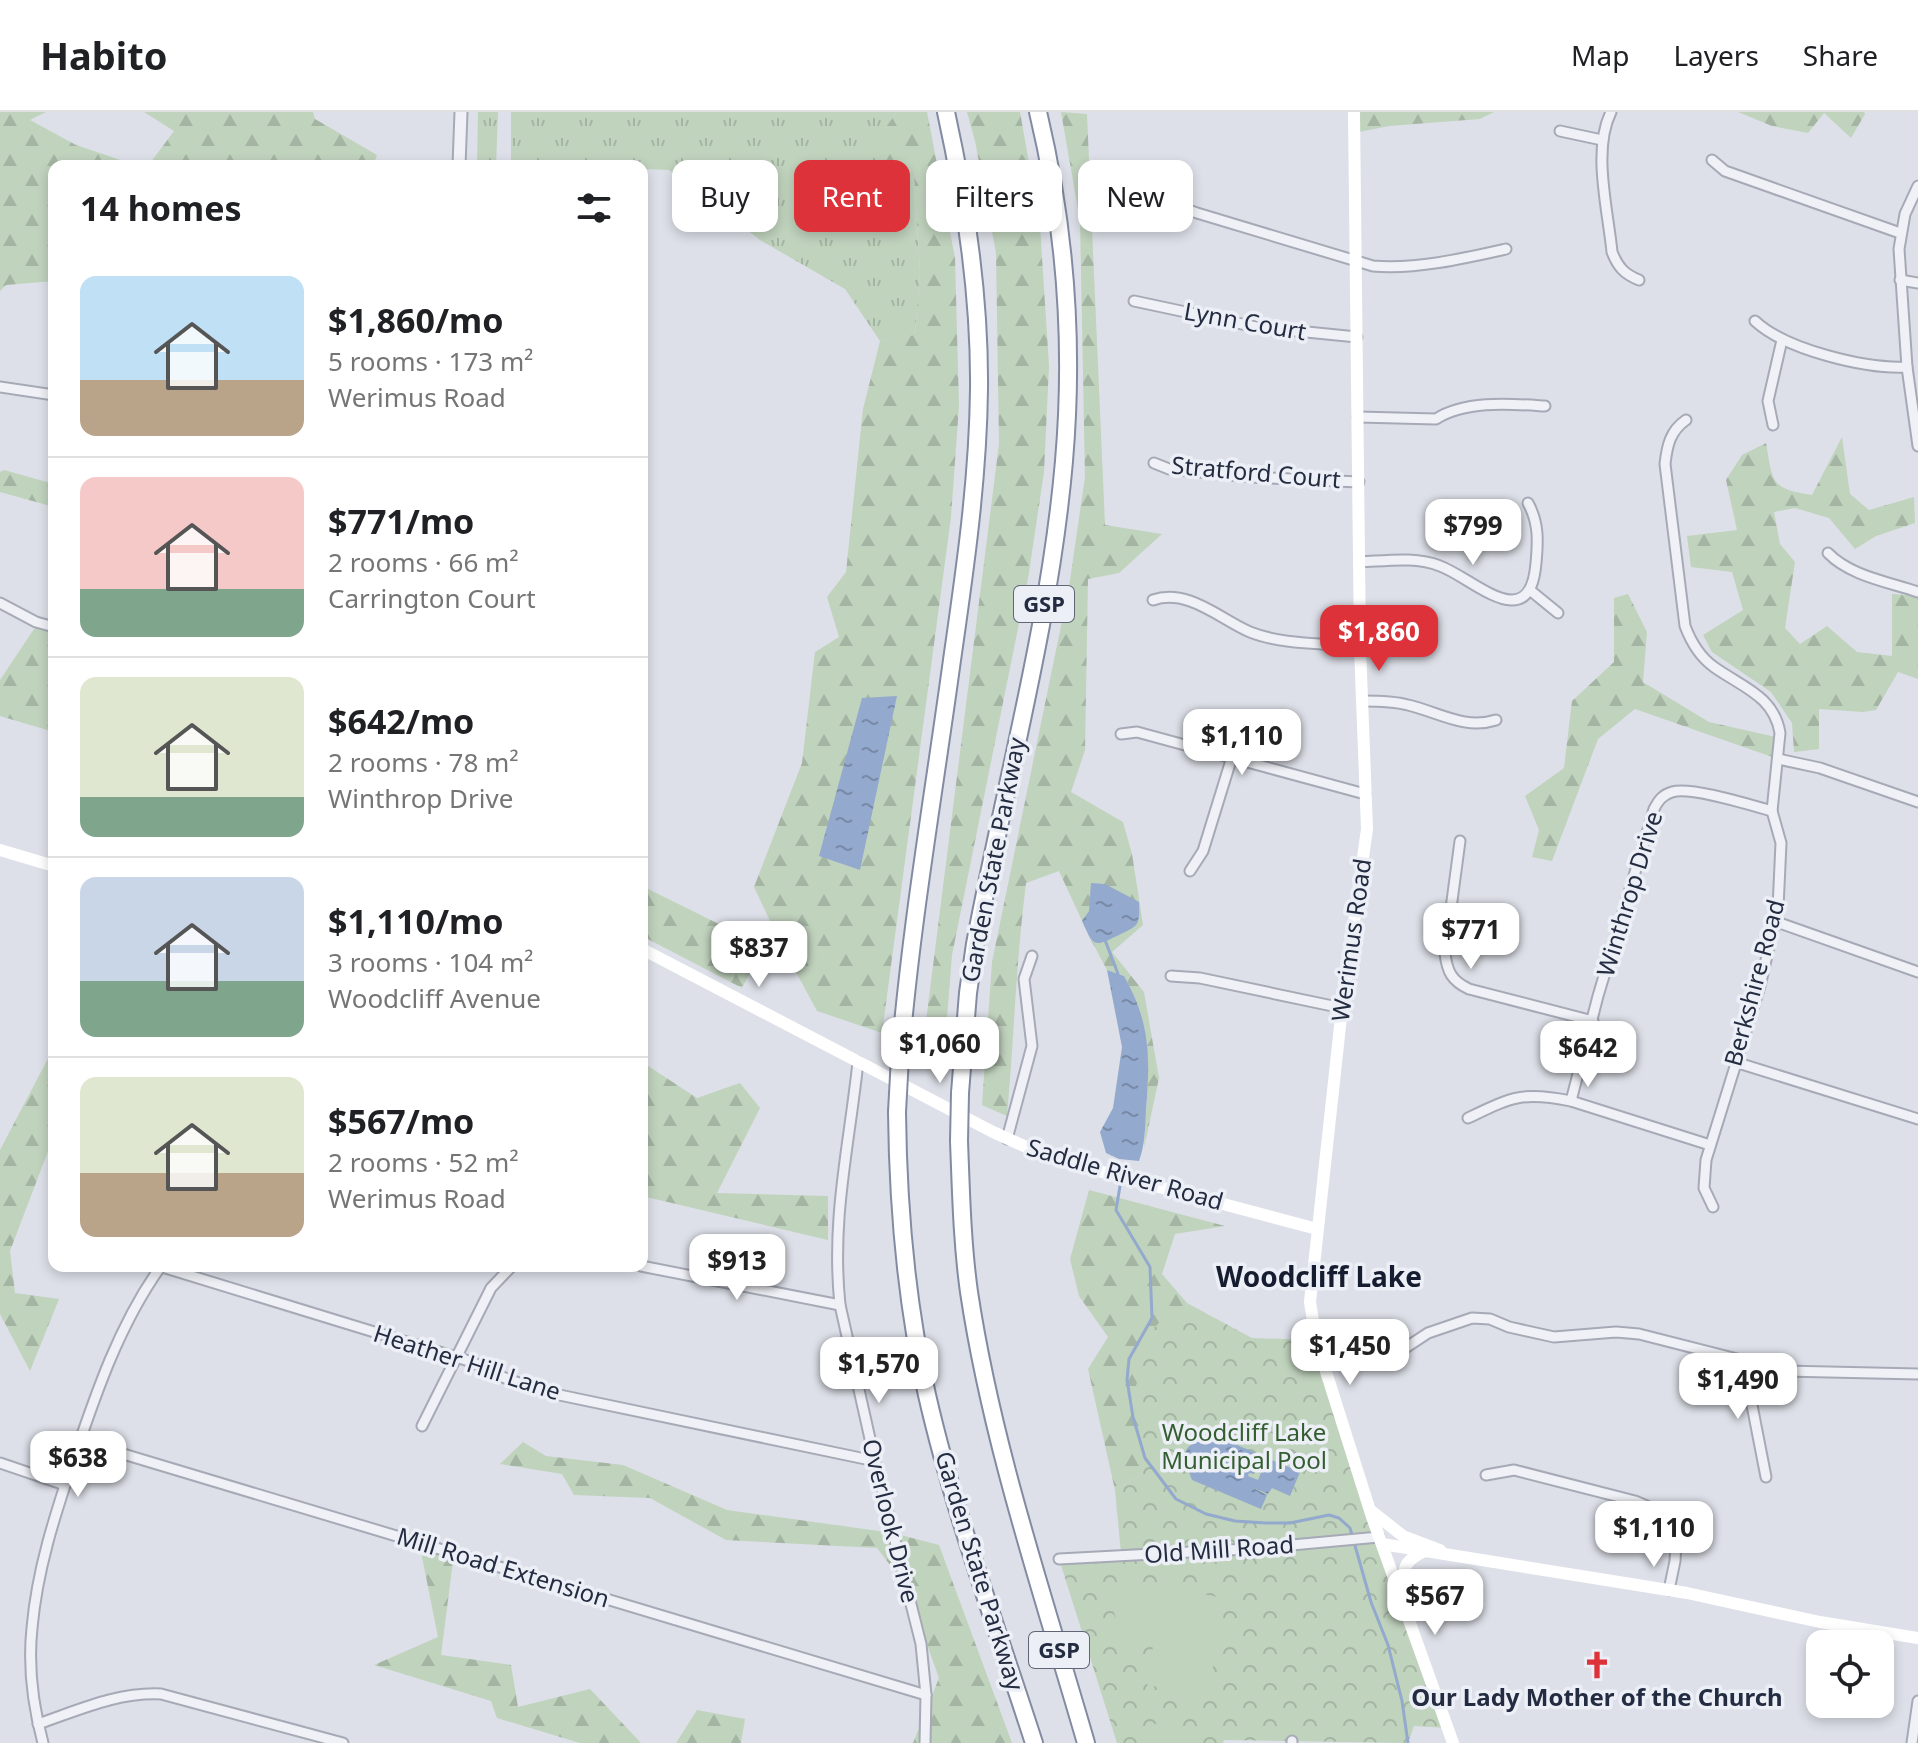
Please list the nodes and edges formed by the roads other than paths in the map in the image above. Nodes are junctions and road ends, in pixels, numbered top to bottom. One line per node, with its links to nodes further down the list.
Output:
1 (461, 112): 8 (street)
2 (946, 112): 100 (highway, Garden State Parkway / GSP, bridge)
3 (1038, 112): 101 (highway, Garden State Parkway / GSP, bridge)
4 (1353, 112): 14 (main road, Werimus Road)
5 (1611, 112): 7 (street)
6 (1560, 131): 7 (street)
7 (1602, 140): 15 (street)
8 (459, 160)
9 (1712, 160): 12 (street)
10 (1918, 186): 12 (street)
11 (1193, 212): 14 (street)
12 (1900, 233): 16 (street)
13 (1506, 249): 14 (street)
14 (1356, 262): 20 (main road, Werimus Road)
15 (1639, 280)
16 (1900, 280): 17 (street); 22 (street)
17 (1918, 283)
18 (1134, 301): 20 (street, Lynn Court)
19 (1755, 321): 21 (street)
20 (1357, 337): 26 (main road, Werimus Road)
21 (1782, 340): 22 (street); 28 (street)
22 (1907, 367): 29 (street)
23 (0, 387): 24 (street)
24 (48, 394)
25 (1545, 406): 26 (street)
26 (1358, 417): 31 (main road, Werimus Road)
27 (1686, 420): 46 (street, Berkshire Road)
28 (1773, 425)
29 (1918, 446)
30 (1154, 463): 31 (street, Stratford Court)
31 (1359, 482): 34 (main road, Werimus Road)
32 (1528, 503): 35 (street)
33 (1828, 553): 36 (street)
34 (1360, 562): 35 (street); 41 (main road, Werimus Road)
35 (1531, 591): 39 (street)
36 (1918, 592)
37 (1153, 600): 41 (street)
38 (0, 603): 40 (street)
39 (1558, 613)
40 (48, 625)
41 (1360, 647): 42 (main road, Werimus Road)
42 (1363, 701): 43 (street); 47 (main road, Werimus Road)
43 (1496, 720)
44 (1121, 734): 45 (street)
45 (1232, 757): 47 (street); 53 (street)
46 (1778, 759): 48 (street); 49 (street, Berkshire Road)
47 (1365, 794): 59 (main road, Werimus Road)
48 (1918, 802)
49 (1772, 811): 54 (street, Berkshire Road); 60 (street, Winthrop Drive)
50 (1460, 841): 60 (street)
51 (0, 850): 52 (main road)
52 (48, 864)
53 (1190, 871)
54 (1774, 921): 57 (street); 62 (street, Berkshire Road)
55 (648, 952): 61 (main road, Saddle River Road)
56 (1032, 956): 66 (street)
57 (1918, 972)
58 (1171, 976): 59 (street)
59 (1342, 1008): 69 (main road, Werimus Road)
60 (1593, 1021): 63 (street, Winthrop Drive)
61 (858, 1062): 66 (main road, Saddle River Road); 74 (street, Overlook Drive)
62 (1735, 1062): 65 (street); 67 (street, Berkshire Road)
63 (1571, 1101): 64 (street); 67 (street)
64 (1468, 1118)
65 (1918, 1119)
66 (1007, 1139): 69 (main road, Saddle River Road)
67 (1710, 1145): 68 (street, Berkshire Road)
68 (1713, 1207)
69 (1317, 1229): 75 (main road, Werimus Road)
70 (648, 1267): 74 (street)
71 (156, 1272): 80 (street)
72 (180, 1272): 76 (street, Heather Hill Lane)
73 (506, 1272): 76 (street)
74 (840, 1305): 81 (street, Overlook Drive)
75 (1316, 1340): 77 (street); 86 (main road, Werimus Road)
76 (456, 1357): 79 (street); 81 (street, Heather Hill Lane)
77 (1752, 1365): 78 (street); 84 (street)
78 (1918, 1374)
79 (422, 1426)
80 (80, 1441): 85 (street); 94 (street, Mill Road Extension)
81 (875, 1461): 94 (street, Overlook Drive)
82 (0, 1463): 85 (street)
83 (1486, 1475): 91 (street)
84 (1766, 1477)
85 (65, 1485): 96 (street)
86 (1370, 1510): 87 (main road, Werimus Road); 89 (main road)
87 (1380, 1541): 88 (main road); 90 (street, Old Mill Road); 92 (main road, Werimus Road)
88 (1425, 1551): 89 (main road); 92 (main road)
89 (1446, 1554): 91 (main road)
90 (1059, 1559)
91 (1669, 1590): 93 (main road)
92 (1411, 1622): 102 (main road, Werimus Road)
93 (1918, 1638)
94 (926, 1695): 99 (street, Overlook Drive)
95 (1918, 1701): 103 (street)
96 (38, 1724): 97 (street); 98 (street)
97 (43, 1743)
98 (343, 1743)
99 (925, 1743)
100 (1034, 1743)
101 (1086, 1743)
102 (1453, 1743)
103 (1912, 1743)

